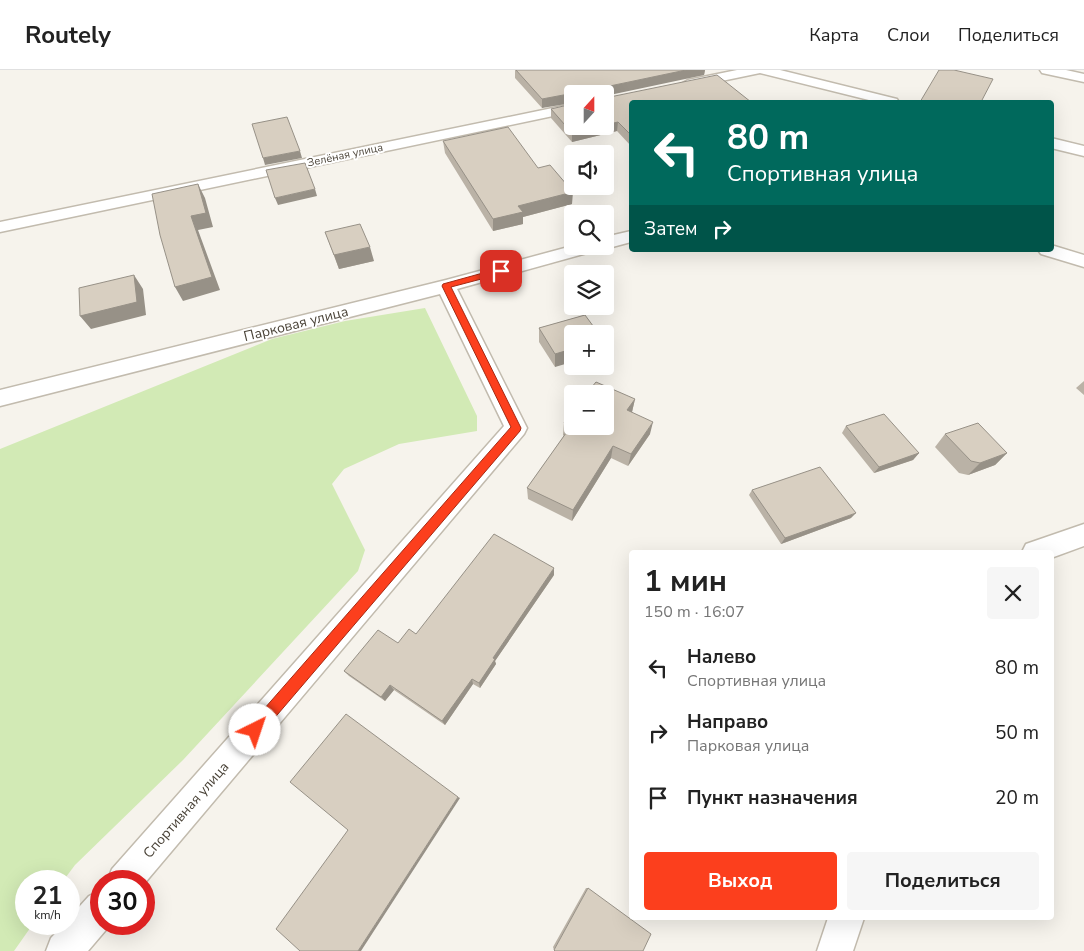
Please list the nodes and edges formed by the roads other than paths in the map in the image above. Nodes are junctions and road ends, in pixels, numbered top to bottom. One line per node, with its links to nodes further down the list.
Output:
1 (758, 70): 5 (street)
2 (763, 70): 6 (street)
3 (1047, 70): 4 (street)
4 (1084, 78)
5 (672, 88)
6 (884, 100)
7 (564, 110): 10 (street, Зелёная улица)
8 (1054, 144): 9 (street)
9 (1084, 151)
10 (0, 227)
11 (629, 237): 12 (street)
12 (614, 241)
13 (1054, 252): 15 (street)
14 (564, 254): 16 (street, Парковая улица)
15 (1084, 261)
16 (446, 286): 17 (street, Парковая улица); 20 (street, Спортивная улица)
17 (0, 398)
18 (1084, 535): 19 (street)
19 (1041, 550)
20 (134, 870)
21 (845, 920): 24 (street)
22 (90, 921): 23 (street)
23 (64, 951)
24 (835, 951)

